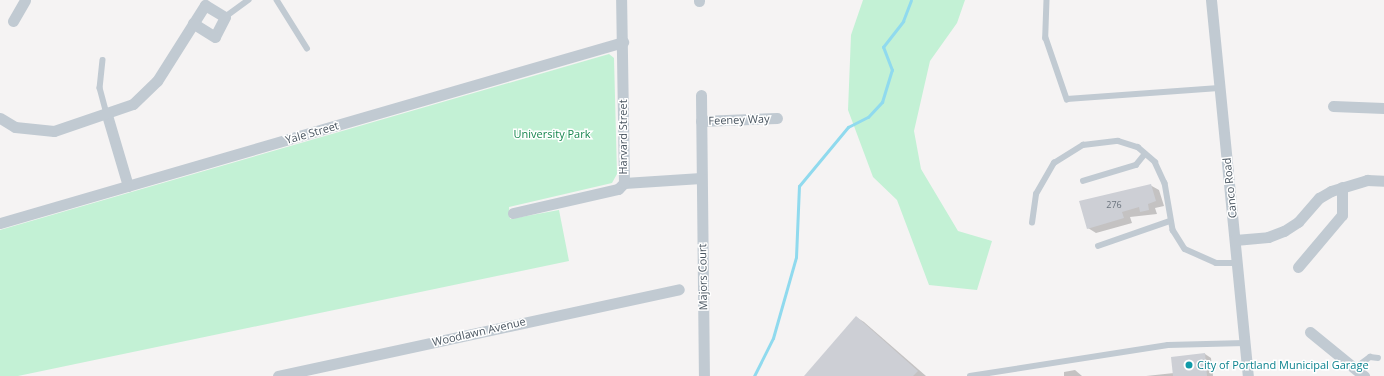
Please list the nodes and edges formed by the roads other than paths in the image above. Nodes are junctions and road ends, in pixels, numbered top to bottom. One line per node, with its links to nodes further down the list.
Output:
1 (25, 0): 8 (street)
2 (248, 0): 7 (lane)
3 (277, 0): 11 (lane)
4 (621, 0): 10 (street, Harvard Street)
5 (1047, 0): 13 (lane)
6 (1211, 0): 13 (street, Canco Road)
7 (225, 17): 9 (street); 9 (street)
8 (13, 22)
9 (193, 23): 17 (street)
10 (623, 42): 25 (street, Harvard Street); 26 (street, Yale Street)
11 (307, 48)
12 (103, 60): 17 (lane)
13 (1219, 88): 32 (street, Canco Road)
14 (701, 95): 20 (street, Feeney Way)
15 (1333, 106): 16 (street)
16 (1384, 108)
17 (107, 116): 18 (street); 26 (street)
18 (0, 118)
19 (777, 118): 20 (street, Feeney Way)
20 (701, 121): 22 (street, Feeney Way)
21 (1145, 154): 23 (lane); 29 (lane); 31 (lane)
22 (701, 178): 25 (street); 42 (street, Majors Court)
23 (1082, 181)
24 (1384, 181): 27 (street)
25 (624, 183): 28 (street, Harvard Street)
26 (128, 186): 30 (street, Yale Street)
27 (1342, 187): 32 (street); 35 (street)
28 (513, 213)
29 (1170, 221): 33 (lane); 34 (lane)
30 (0, 223)
31 (1032, 223)
32 (1235, 240): 34 (street, Canco Road)
33 (1098, 246)
34 (1237, 263): 38 (street, Canco Road)
35 (1298, 267)
36 (679, 289): 41 (street, Woodlawn Avenue)
37 (1310, 332): 40 (street)
38 (1245, 343): 43 (lane); 44 (street, Canco Road)
39 (1378, 358): 40 (lane)
40 (1354, 369): 45 (street)
41 (278, 376)
42 (704, 376)
43 (970, 376)
44 (1248, 376)
45 (1364, 376)

